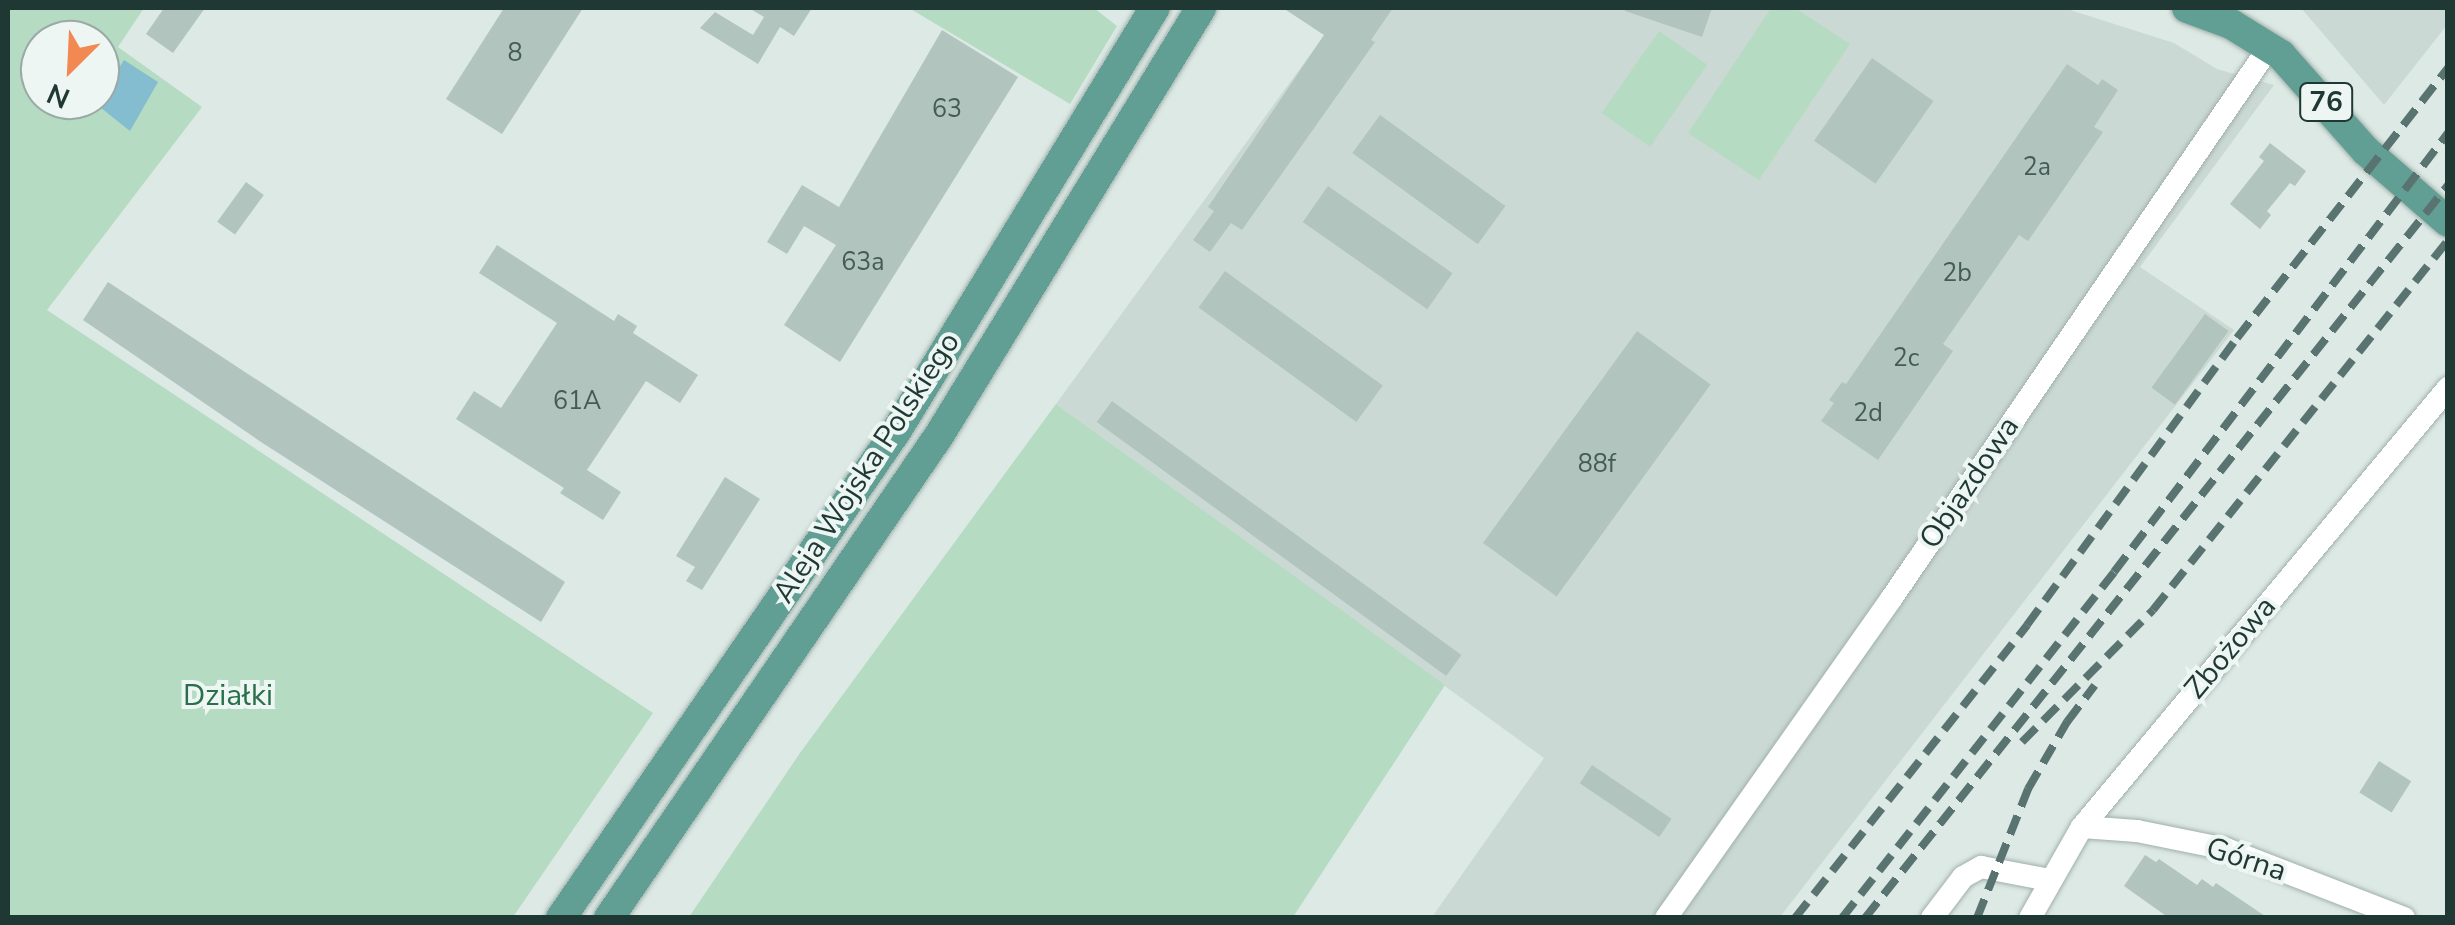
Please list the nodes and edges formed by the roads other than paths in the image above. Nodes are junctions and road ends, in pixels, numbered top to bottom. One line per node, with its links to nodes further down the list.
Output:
1 (1155, 8): 9 (main road, Aleja Wojska Polskiego)
2 (1202, 8): 10 (main road, Aleja Wojska Polskiego)
3 (2186, 8): 4 (main road, 76)
4 (2270, 46): 5 (main road, 76); 11 (street, Objazdowa)
5 (2448, 222)
6 (2448, 388): 7 (street, Zbożowa)
7 (2082, 827): 8 (street, Zbożowa); 14 (street, Górna)
8 (2049, 880): 12 (street); 13 (street, Zbożowa)
9 (561, 918)
10 (609, 918)
11 (1666, 918)
12 (1932, 918)
13 (2030, 918)
14 (2404, 918)

